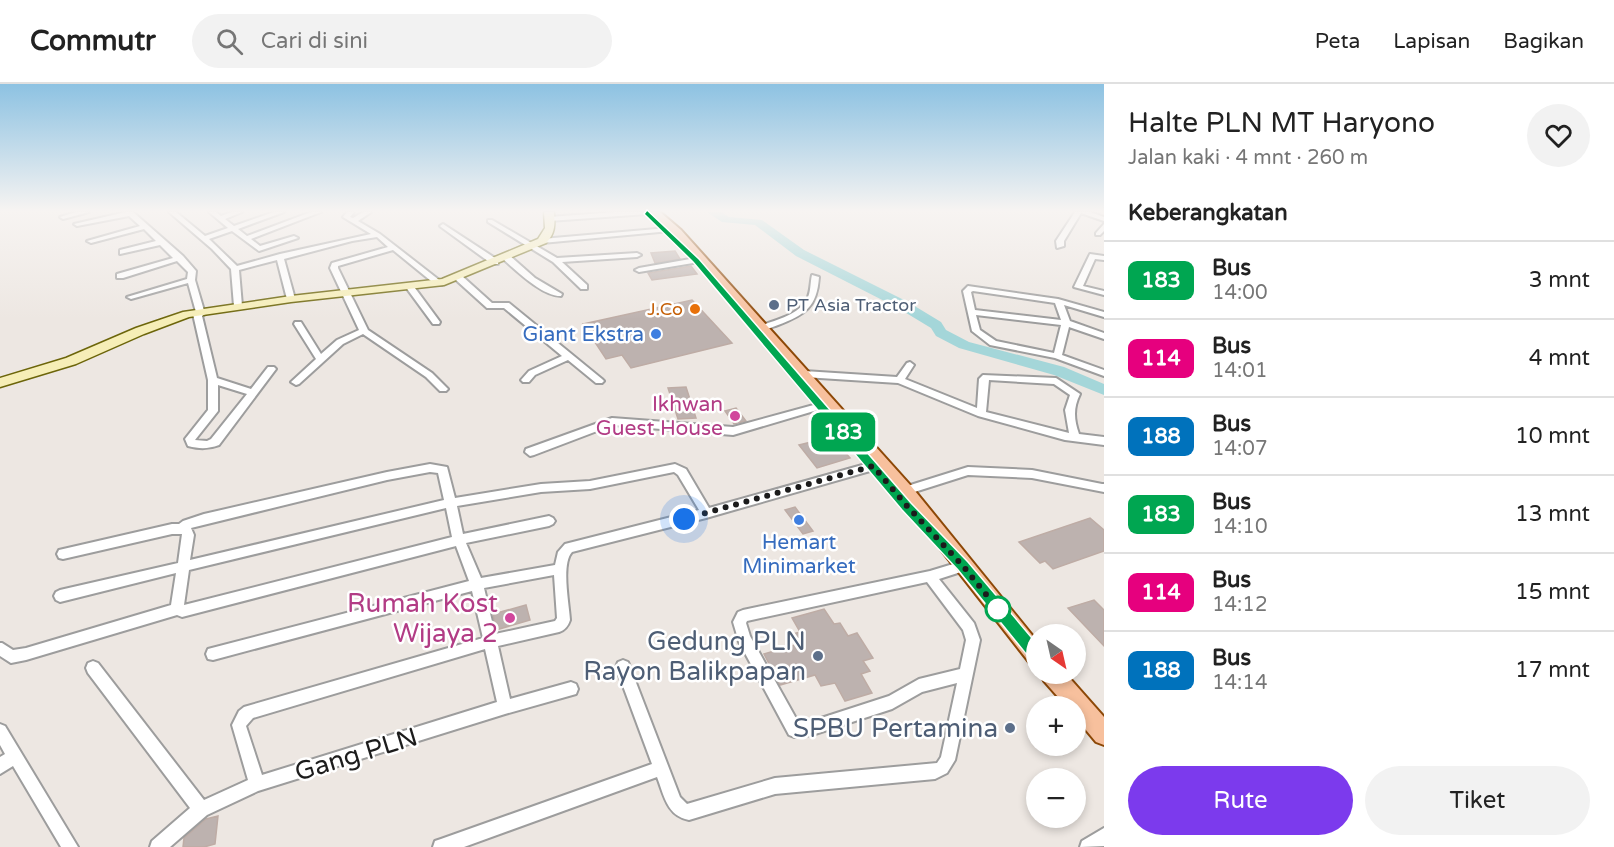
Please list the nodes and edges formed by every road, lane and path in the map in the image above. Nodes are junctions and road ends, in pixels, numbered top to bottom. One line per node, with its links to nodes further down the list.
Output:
1 (140, 248): 11 (street)
2 (168, 248): 14 (street)
3 (216, 248): 19 (street)
4 (316, 248): 13 (street)
5 (392, 248): 25 (street); 29 (street)
6 (480, 248): 17 (street)
7 (527, 248): 17 (street)
8 (529, 248): 16 (street)
9 (684, 248): 18 (main road)
10 (689, 248): 41 (main road)
11 (123, 252)
12 (637, 255): 16 (street)
13 (280, 256): 19 (street); 32 (street)
14 (180, 258): 21 (street); 24 (street)
15 (1104, 258): 28 (street)
16 (555, 259): 27 (street)
17 (501, 260): 22 (street); 30 (street)
18 (696, 260): 20 (street); 60 (main road)
19 (235, 269): 34 (street)
20 (639, 270)
21 (120, 276)
22 (459, 278): 25 (street); 44 (street)
23 (815, 278): 41 (street)
24 (191, 280): 31 (street); 36 (street)
25 (439, 284): 26 (street)
26 (409, 286): 29 (street); 38 (street)
27 (584, 287)
28 (1104, 293)
29 (348, 294): 32 (street); 42 (street)
30 (558, 294)
31 (131, 297)
32 (291, 299): 34 (street)
33 (1058, 301): 35 (street); 37 (street); 39 (street)
34 (238, 306): 36 (street)
35 (974, 312): 39 (street); 45 (street)
36 (199, 314): 51 (street); 56 (street); 58 (street)
37 (1104, 315)
38 (436, 322)
39 (1066, 323): 43 (street); 45 (street)
40 (298, 324): 46 (street)
41 (763, 328): 50 (main road)
42 (364, 331): 46 (street); 57 (street)
43 (1104, 336)
44 (569, 356): 52 (street); 54 (street)
45 (1057, 356): 49 (street)
46 (320, 359): 55 (street)
47 (910, 365): 53 (street)
48 (271, 369): 59 (street)
49 (1104, 373)
50 (804, 374): 53 (street); 69 (main road)
51 (213, 380): 59 (street); 61 (street)
52 (526, 380)
53 (899, 380): 63 (street)
54 (600, 381)
55 (297, 382)
56 (0, 383)
57 (443, 388)
58 (0, 390)
59 (251, 392): 62 (street)
60 (821, 406): 66 (street); 67 (main road)
61 (213, 411): 62 (street); 62 (street)
62 (235, 414)
63 (981, 414): 64 (street); 64 (street)
64 (1076, 438): 65 (street)
65 (1104, 441)
66 (530, 452)
67 (873, 466): 71 (street); 77 (main road)
68 (1102, 488): 69 (street)
69 (905, 491): 77 (main road)
70 (449, 503): 71 (street); 73 (street); 74 (street); 76 (street)
71 (706, 513): 78 (street)
72 (549, 521): 74 (street)
73 (182, 529): 75 (street); 76 (street)
74 (459, 540): 80 (street); 82 (street)
75 (63, 554)
76 (184, 565): 81 (street); 82 (street)
77 (963, 566): 79 (street); 84 (main road)
78 (560, 568): 80 (street); 83 (street)
79 (930, 576): 89 (street); 89 (street)
80 (477, 584): 83 (street); 86 (street)
81 (60, 596)
82 (178, 609): 85 (street)
83 (489, 642): 92 (street); 98 (street)
84 (1026, 643)
85 (2, 649)
86 (213, 654)
87 (622, 667): 97 (street)
88 (93, 668): 99 (street)
89 (966, 674): 97 (street)
90 (1061, 684): 94 (main road)
91 (571, 689): 92 (street, Gang PLN)
92 (505, 707): 98 (street, Gang PLN)
93 (0, 731): 95 (street)
94 (1104, 734)
95 (15, 756): 96 (street); 102 (street)
96 (0, 766)
97 (661, 768): 101 (street)
98 (257, 784): 99 (street, Gang PLN)
99 (201, 809): 103 (street, Gang PLN)
100 (1104, 836): 105 (street)
101 (476, 840): 104 (street)
102 (70, 847)
103 (158, 847)
104 (441, 847)
105 (1088, 847)

